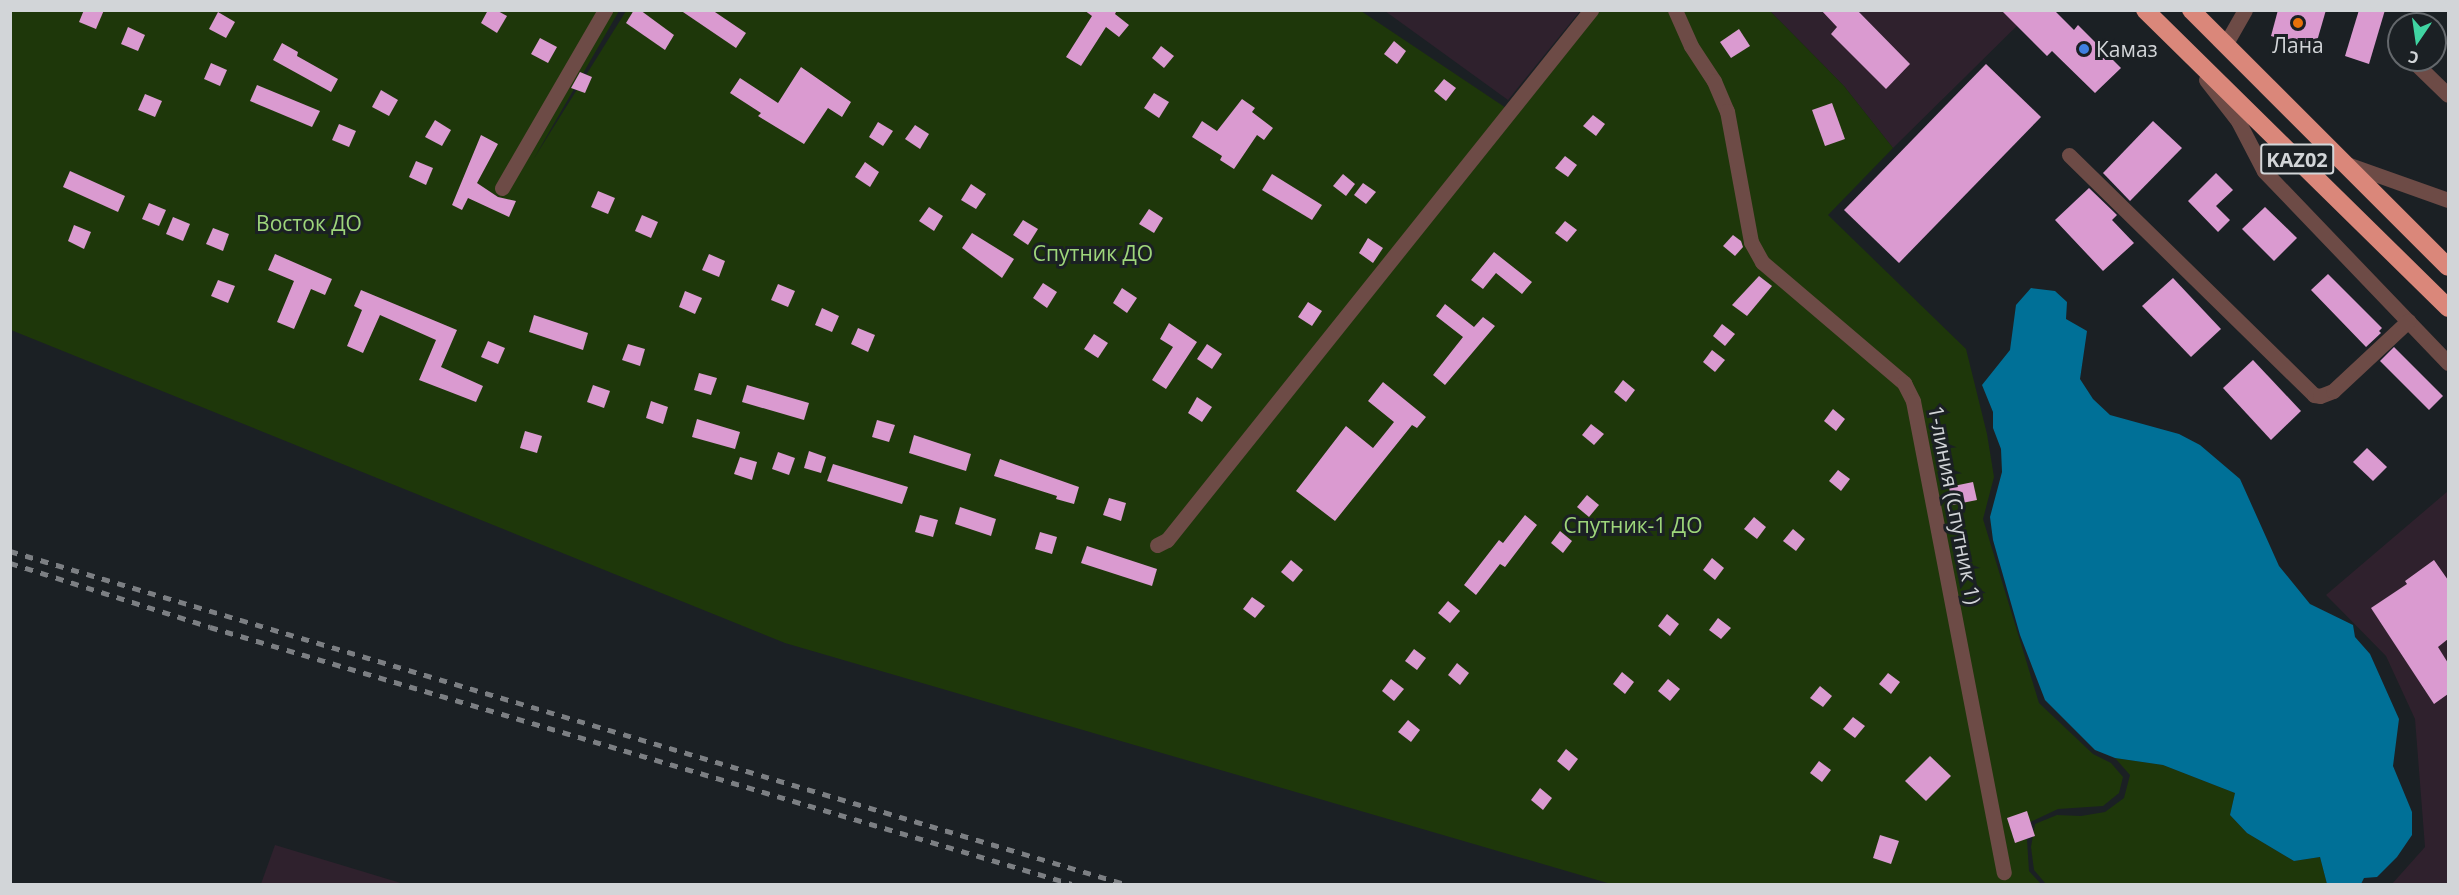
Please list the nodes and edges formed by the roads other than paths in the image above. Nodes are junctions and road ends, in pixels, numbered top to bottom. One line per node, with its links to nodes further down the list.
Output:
1 (605, 10): 15 (street)
2 (1591, 10): 21 (street)
3 (1675, 10): 22 (street, 1-линия (Спутник 1))
4 (2145, 10): 7 (highway, KAZ02)
5 (2191, 10): 8 (highway, KAZ02)
6 (2245, 10): 8 (street)
7 (2162, 27): 11 (highway, KAZ02); 13 (street)
8 (2225, 45): 14 (highway, KAZ02)
9 (2425, 72): 10 (street)
10 (2448, 94)
11 (2286, 149): 13 (street); 18 (highway, KAZ02)
12 (2069, 155): 19 (street)
13 (2259, 162): 19 (street)
14 (2342, 162): 16 (street); 17 (highway, KAZ02)
15 (502, 188)
16 (2448, 200)
17 (2448, 267)
18 (2448, 308)
19 (2408, 321): 20 (street)
20 (2448, 363)
21 (1157, 545)
22 (2004, 872)

